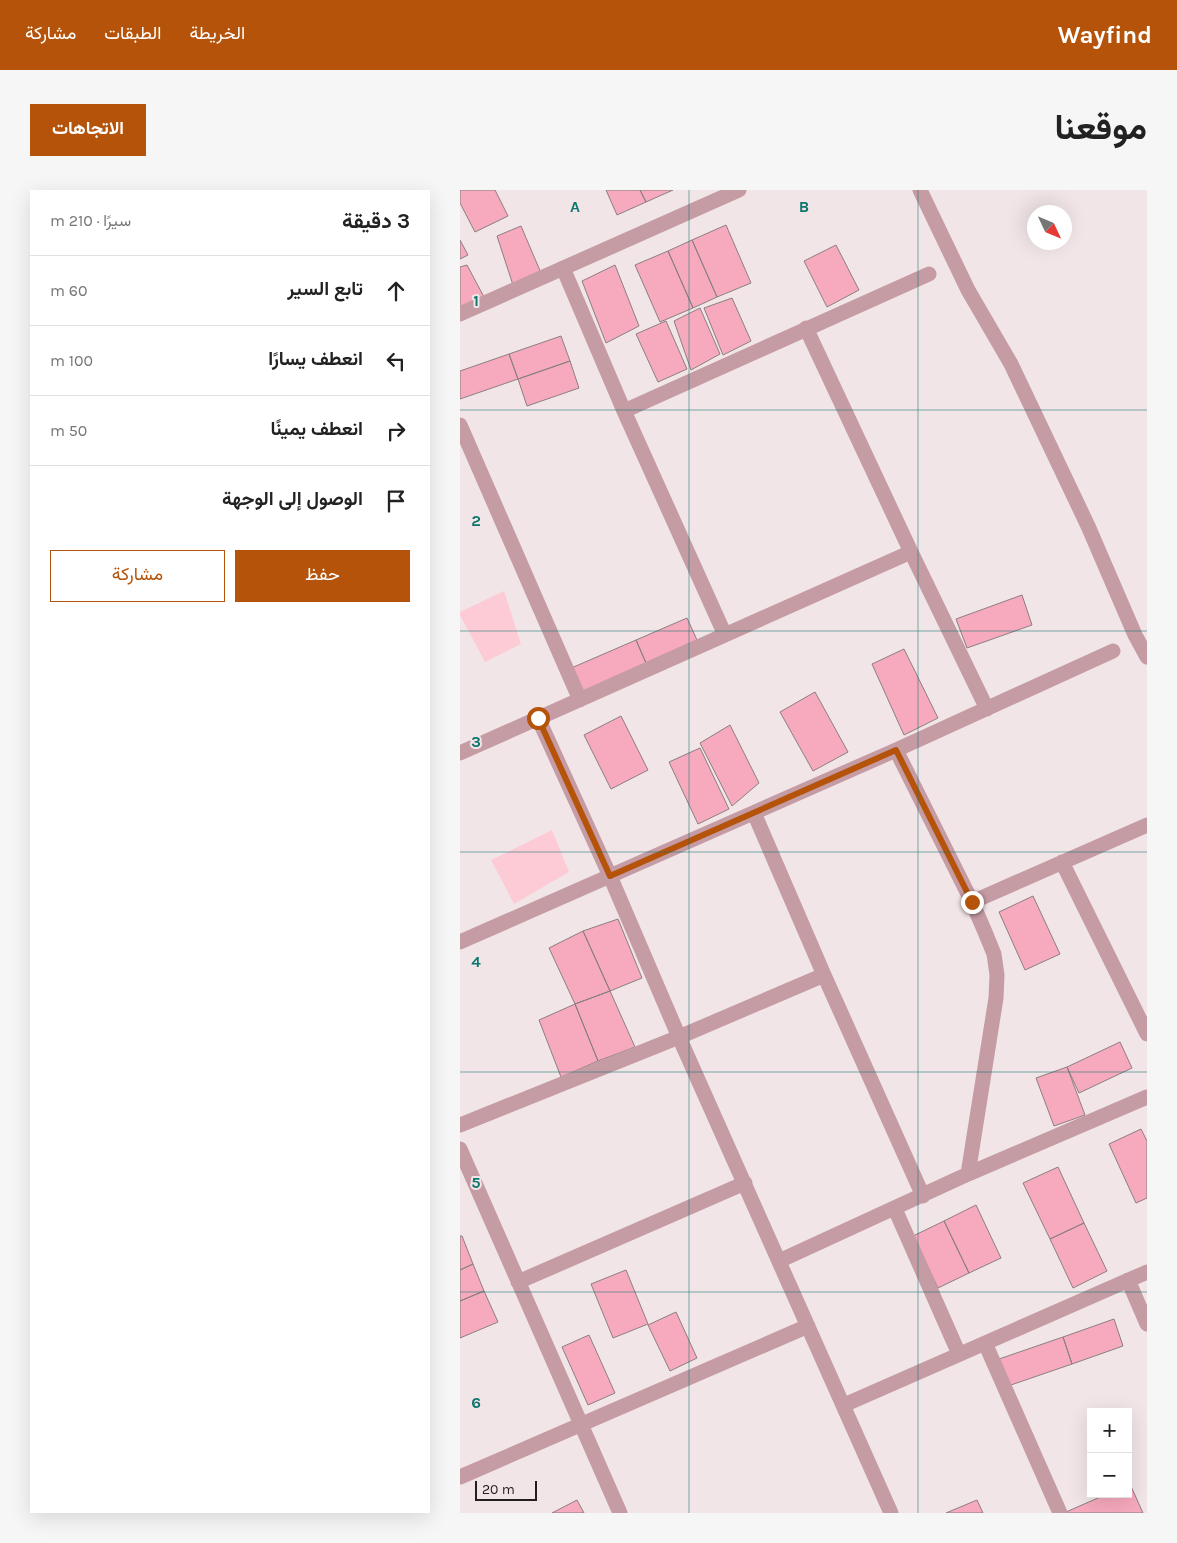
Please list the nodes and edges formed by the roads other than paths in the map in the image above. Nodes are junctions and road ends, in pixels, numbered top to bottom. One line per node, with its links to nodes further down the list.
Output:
1 (737, 190): 3 (street)
2 (920, 190): 12 (street)
3 (563, 268): 5 (street); 7 (street)
4 (929, 274): 6 (street)
5 (460, 314)
6 (806, 328): 7 (street); 9 (street)
7 (624, 411): 10 (street)
8 (460, 425): 13 (street)
9 (911, 552): 10 (street); 14 (street)
10 (725, 635): 13 (street)
11 (1113, 651): 14 (street)
12 (1147, 657)
13 (580, 700): 15 (street)
14 (987, 709): 16 (street)
15 (538, 718): 17 (street); 21 (street)
16 (896, 750): 18 (street); 22 (street)
17 (460, 753)
18 (754, 813): 21 (street); 24 (street)
19 (1147, 824): 20 (street)
20 (1062, 862): 22 (street); 25 (street)
21 (610, 876): 23 (street); 26 (street)
22 (972, 902): 30 (street)
23 (460, 942)
24 (824, 975): 26 (street); 32 (street)
25 (1147, 1034)
26 (679, 1037): 28 (street); 31 (street)
27 (1147, 1096): 30 (street)
28 (460, 1125)
29 (460, 1149): 37 (street)
30 (968, 1174): 32 (street)
31 (745, 1183): 34 (street); 37 (street)
32 (923, 1196): 33 (street)
33 (895, 1209): 34 (street); 41 (street)
34 (779, 1261): 39 (street)
35 (1147, 1272): 36 (street)
36 (1128, 1280): 38 (street); 40 (street)
37 (518, 1282): 43 (street)
38 (1147, 1324)
39 (808, 1326): 42 (street); 43 (street)
40 (985, 1343): 41 (street); 47 (street)
41 (959, 1354): 42 (street)
42 (844, 1405): 46 (street)
43 (581, 1425): 44 (street); 45 (street)
44 (460, 1477)
45 (620, 1513)
46 (891, 1513)
47 (1060, 1513)

